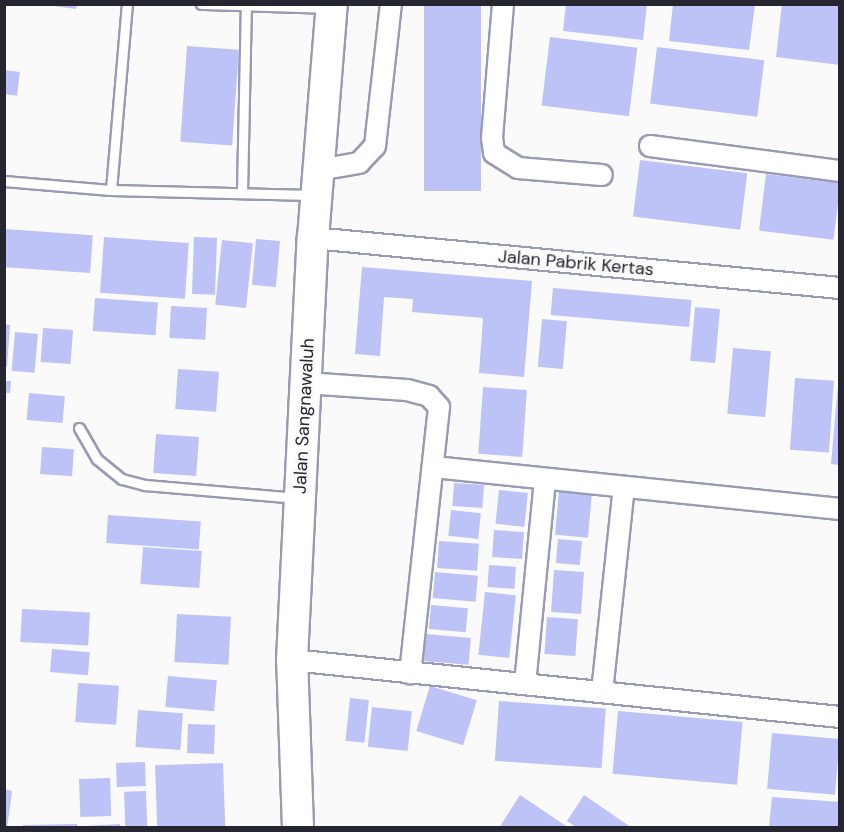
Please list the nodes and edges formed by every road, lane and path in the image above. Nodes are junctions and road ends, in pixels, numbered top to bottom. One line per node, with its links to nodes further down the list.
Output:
1 (127, 4): 12 (lane)
2 (201, 4): 6 (lane)
3 (391, 4): 11 (street)
4 (503, 4): 9 (street)
5 (332, 6): 6 (lane); 11 (main road, Jalan Sangnawaluh)
6 (246, 8): 13 (lane)
7 (650, 146): 8 (street)
8 (840, 171)
9 (602, 175)
10 (4, 181): 12 (lane)
11 (318, 182): 13 (lane); 14 (main road, Jalan Sangnawaluh)
12 (111, 190): 13 (lane)
13 (242, 192)
14 (313, 238): 15 (street, Jalan Pabrik Kertas); 16 (main road, Jalan Sangnawaluh)
15 (840, 288)
16 (305, 383): 18 (street); 21 (main road, Jalan Sangnawaluh)
17 (79, 428): 21 (lane)
18 (435, 467): 19 (street); 24 (street)
19 (545, 479): 20 (street); 25 (street)
20 (624, 487): 22 (street); 26 (street)
21 (300, 498): 23 (main road, Jalan Sangnawaluh)
22 (840, 509)
23 (292, 660): 24 (street); 28 (main road, Jalan Sangnawaluh)
24 (410, 673): 25 (street)
25 (525, 684): 26 (street)
26 (602, 692): 27 (street)
27 (840, 717)
28 (298, 828)

